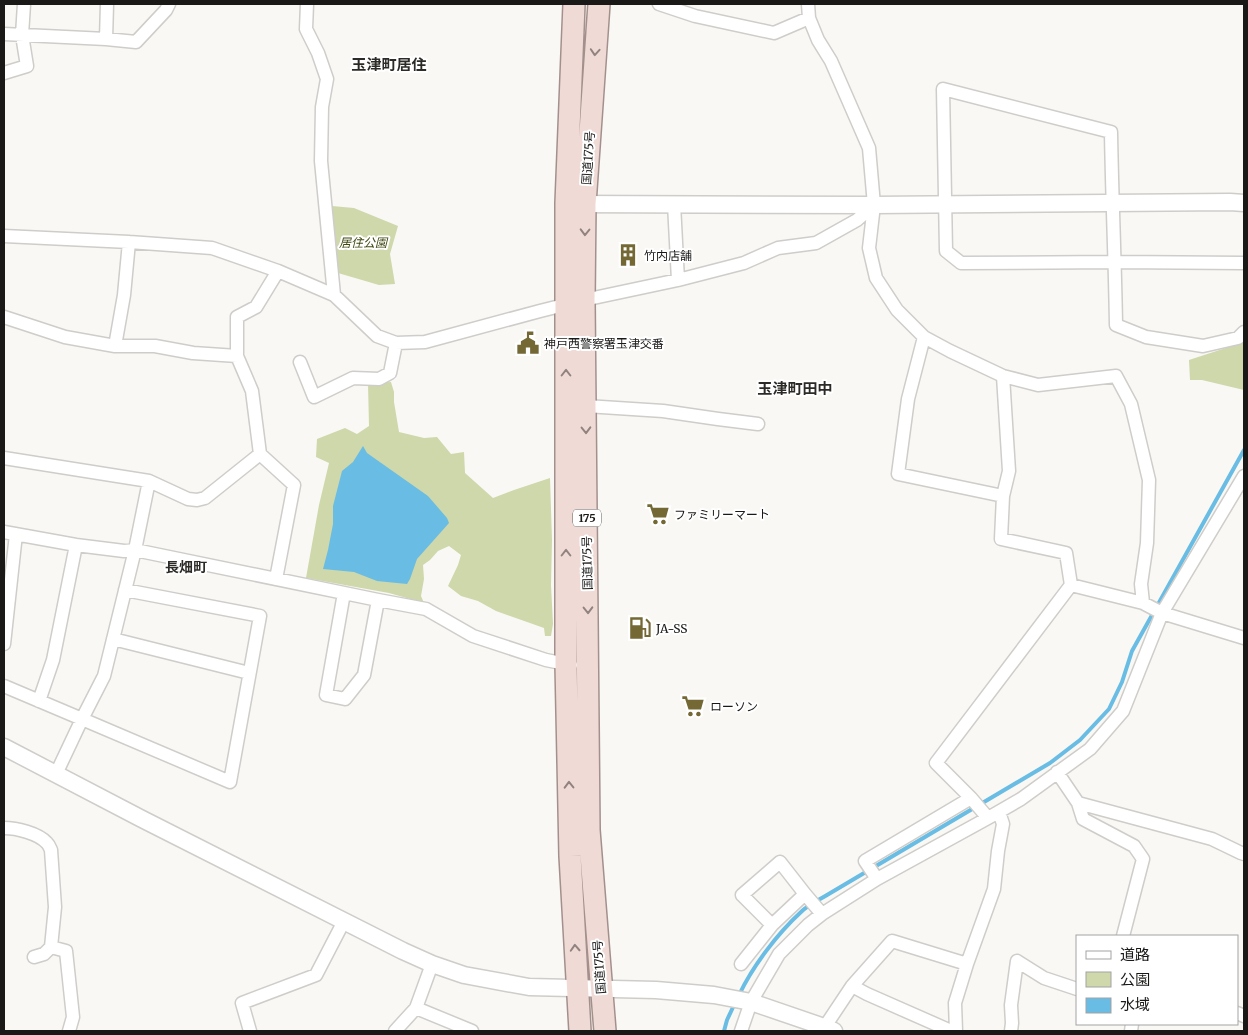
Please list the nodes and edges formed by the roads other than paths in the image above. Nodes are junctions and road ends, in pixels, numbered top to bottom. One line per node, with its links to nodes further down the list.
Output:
1 (24, 4): 11 (street)
2 (108, 4): 12 (street)
3 (169, 4): 12 (street)
4 (307, 4): 26 (street)
5 (574, 4): 16 (highway, 国道175号 / 175)
6 (599, 4): 16 (highway, 国道175号 / 175, one-way to 16)
7 (659, 4): 9 (street)
8 (808, 4): 9 (street)
9 (809, 18): 19 (street)
10 (4, 34): 11 (street)
11 (22, 35): 12 (street); 13 (street)
12 (106, 39)
13 (4, 73)
14 (1112, 203): 15 (street); 18 (street); 18 (street); 22 (street)
15 (1244, 203)
16 (576, 204): 17 (street); 27 (highway, 国道175号 / 175)
17 (674, 204): 19 (street); 25 (street)
18 (944, 204): 19 (street); 22 (street)
19 (874, 205): 25 (street); 30 (street)
20 (4, 238): 21 (street)
21 (129, 242): 24 (street); 32 (street)
22 (1115, 262): 23 (street); 29 (street)
23 (1244, 264)
24 (278, 271): 26 (street); 33 (street)
25 (678, 280): 27 (street)
26 (334, 295): 31 (street)
27 (575, 303): 31 (street); 36 (highway, 国道175号 / 175); 56 (highway, 国道175号 / 175, one-way to 27)
28 (4, 317): 32 (street)
29 (1244, 332)
30 (924, 336): 35 (street); 42 (street)
31 (396, 343): 34 (street)
32 (115, 346): 33 (street)
33 (237, 356): 38 (street)
34 (300, 362)
35 (1003, 376): 42 (street); 51 (street)
36 (586, 406): 37 (street); 57 (highway, 国道175号 / 175, one-way to 57)
37 (758, 424)
38 (260, 454): 41 (street); 46 (street)
39 (4, 458): 41 (street)
40 (1244, 476): 52 (street)
41 (149, 481): 45 (street)
42 (1003, 496): 47 (street)
43 (10, 533): 44 (street); 55 (street)
44 (76, 545): 45 (street); 60 (street)
45 (135, 550): 46 (street); 48 (street)
46 (276, 579): 49 (street)
47 (1071, 585): 51 (street); 65 (street)
48 (125, 590): 53 (street); 58 (street)
49 (344, 593): 50 (street); 50 (street)
50 (378, 600): 56 (street)
51 (1143, 603): 52 (street)
52 (1162, 613): 54 (street); 63 (street)
53 (113, 638): 58 (street); 61 (street)
54 (1244, 638)
55 (4, 644)
56 (566, 664): 57 (street); 82 (highway, 国道175号 / 175, one-way to 56)
57 (588, 667): 83 (highway, 国道175号 / 175)
58 (249, 673): 61 (street)
59 (4, 686): 60 (street)
60 (39, 701): 61 (street)
61 (82, 719): 64 (street)
62 (4, 746): 64 (street)
63 (1057, 772): 66 (street); 67 (street)
64 (56, 774): 73 (street)
65 (971, 798): 67 (street); 70 (street)
66 (1078, 803): 69 (street); 75 (street)
67 (993, 815): 70 (street); 80 (street)
68 (4, 828): 76 (street)
69 (1244, 854)
70 (877, 879): 72 (street)
71 (805, 894): 72 (street); 74 (street); 74 (street)
72 (822, 914): 85 (street)
73 (344, 921): 78 (street); 89 (street)
74 (772, 925): 79 (street)
75 (1123, 935)
76 (51, 947): 77 (street); 88 (street)
77 (34, 957)
78 (432, 964): 82 (street); 86 (street)
79 (741, 964)
80 (967, 964): 81 (street); 96 (street)
81 (852, 986): 87 (street); 95 (street)
82 (577, 988): 83 (street); 92 (highway, 国道175号 / 175)
83 (601, 989): 85 (street); 93 (highway, 国道175号 / 175)
84 (1076, 989): 97 (street)
85 (751, 1002): 87 (street); 94 (street)
86 (416, 1008): 90 (street); 91 (street)
87 (826, 1030)
88 (70, 1031)
89 (250, 1031)
90 (395, 1031)
91 (472, 1031)
92 (580, 1031)
93 (605, 1031)
94 (741, 1031)
95 (951, 1031)
96 (956, 1031)
97 (1011, 1031)

